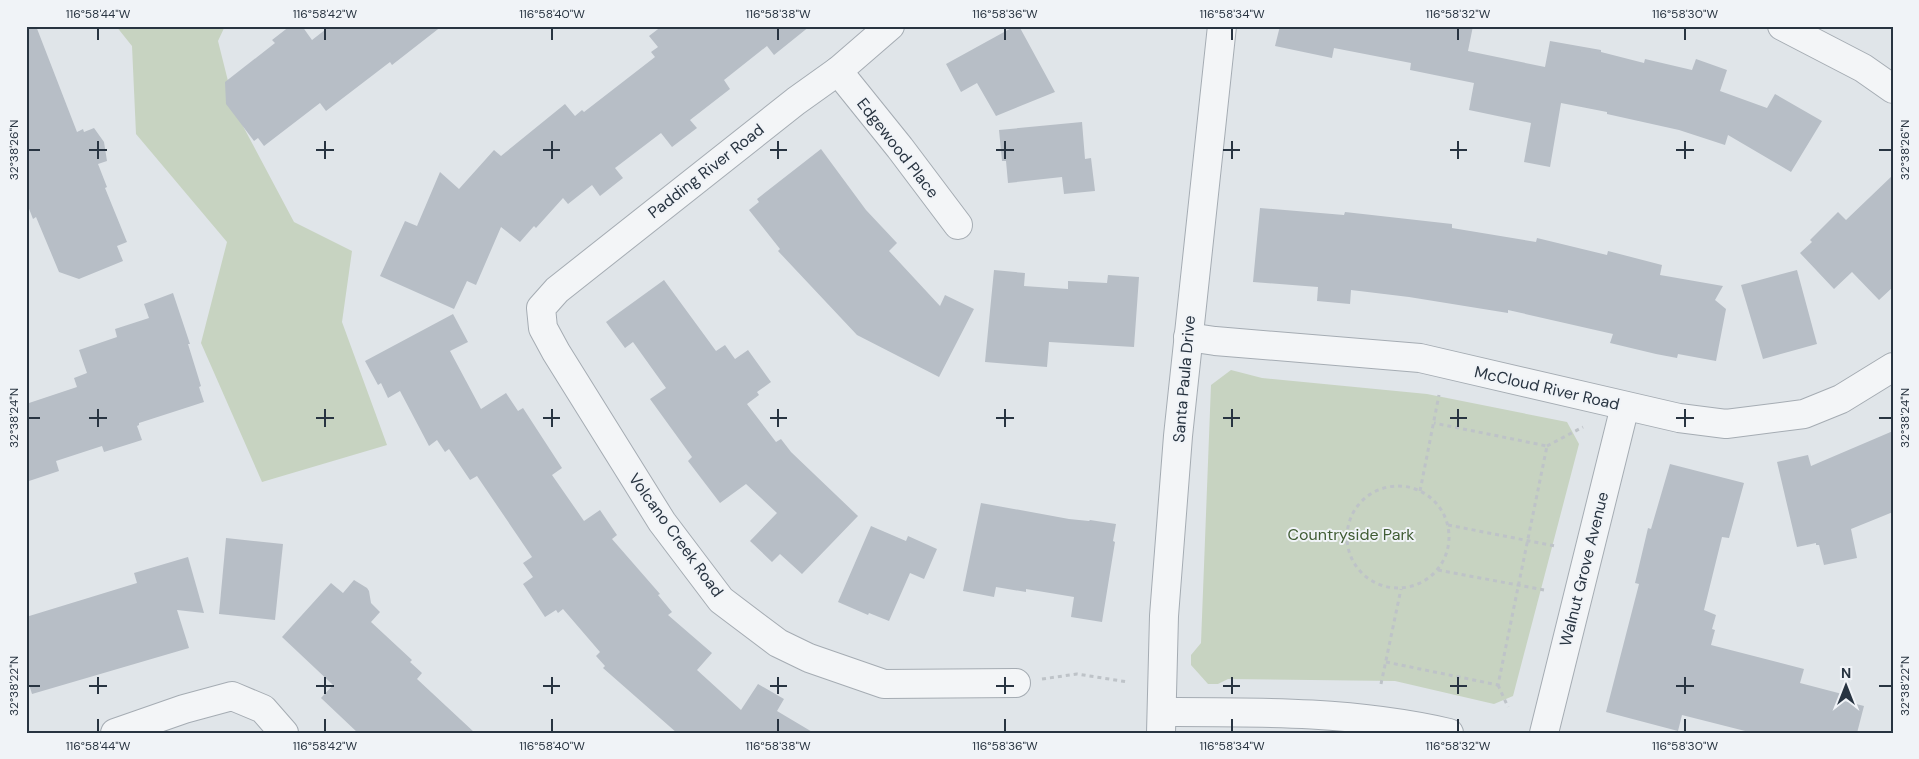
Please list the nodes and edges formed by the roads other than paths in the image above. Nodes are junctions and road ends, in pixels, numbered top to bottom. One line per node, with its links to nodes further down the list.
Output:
1 (890, 26): 4 (street, Padding River Road)
2 (1222, 26): 8 (street, Santa Paula Drive)
3 (1782, 26): 5 (street)
4 (838, 71): 6 (street, Edgewood Place); 7 (street, Padding River Road)
5 (1893, 89)
6 (958, 225)
7 (542, 328): 11 (street, Volcano Creek Road)
8 (1188, 337): 10 (street, McCloud River Road); 12 (street, Santa Paula Drive)
9 (1893, 366): 10 (street, McCloud River Road)
10 (1626, 406): 16 (street, Walnut Grove Avenue)
11 (1016, 682)
12 (1161, 723): 15 (street)
13 (115, 733): 14 (street)
14 (284, 733)
15 (1448, 733)
16 (1544, 733)

